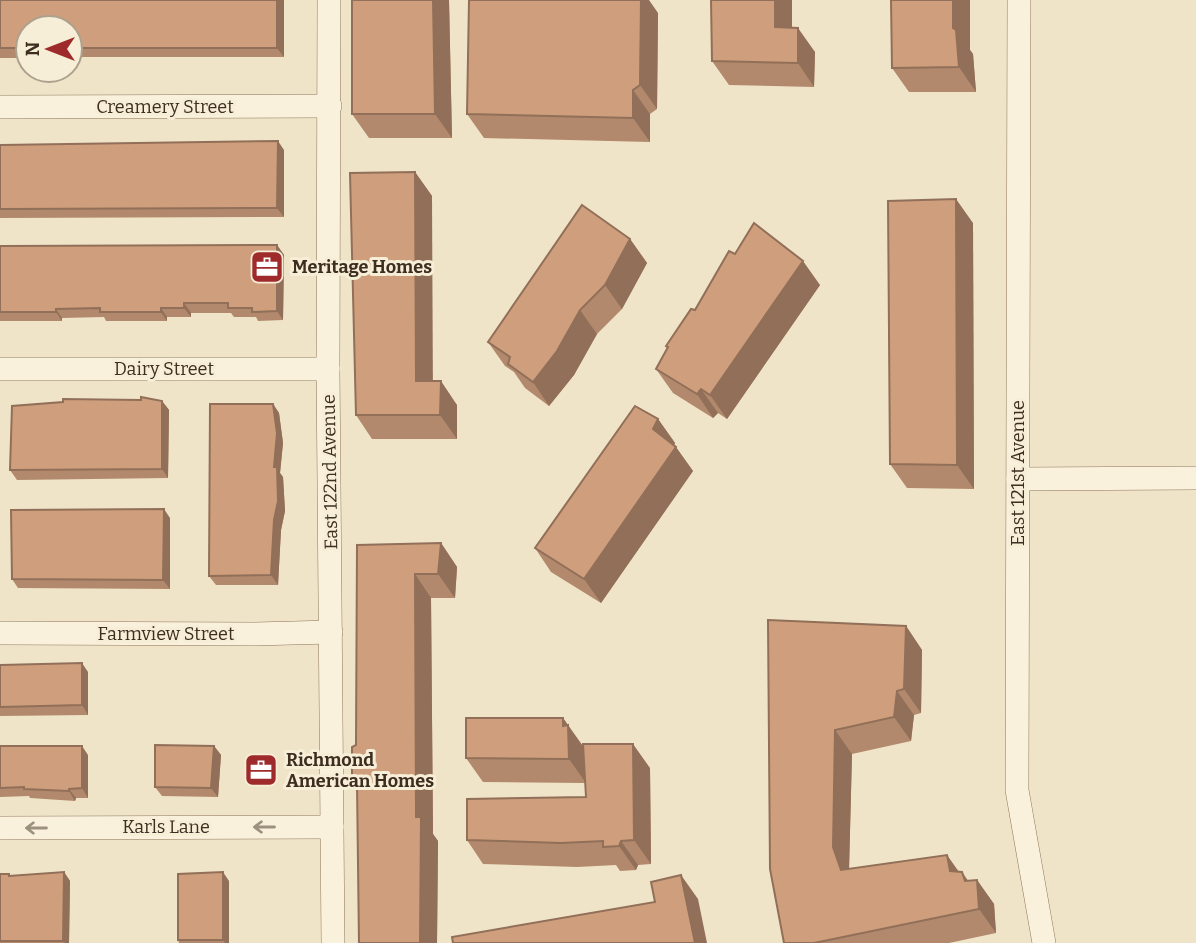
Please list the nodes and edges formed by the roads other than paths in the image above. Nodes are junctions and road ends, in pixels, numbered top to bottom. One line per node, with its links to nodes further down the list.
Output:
1 (329, 0): 3 (street, East 122nd Avenue)
2 (1019, 0): 8 (street, East 121st Avenue)
3 (330, 106): 4 (street, Creamery Street); 6 (street, East 122nd Avenue)
4 (0, 107)
5 (0, 369): 6 (street, Dairy Street)
6 (328, 369): 9 (street, East 122nd Avenue)
7 (1196, 478): 8 (street)
8 (1018, 479): 14 (street, East 121st Avenue)
9 (331, 632): 10 (street, Farmview Street); 11 (street, East 122nd Avenue)
10 (0, 633)
11 (332, 827): 12 (street, Karls Lane, one-way to 12); 13 (street, East 122nd Avenue)
12 (0, 828)
13 (332, 943)
14 (1044, 943)

